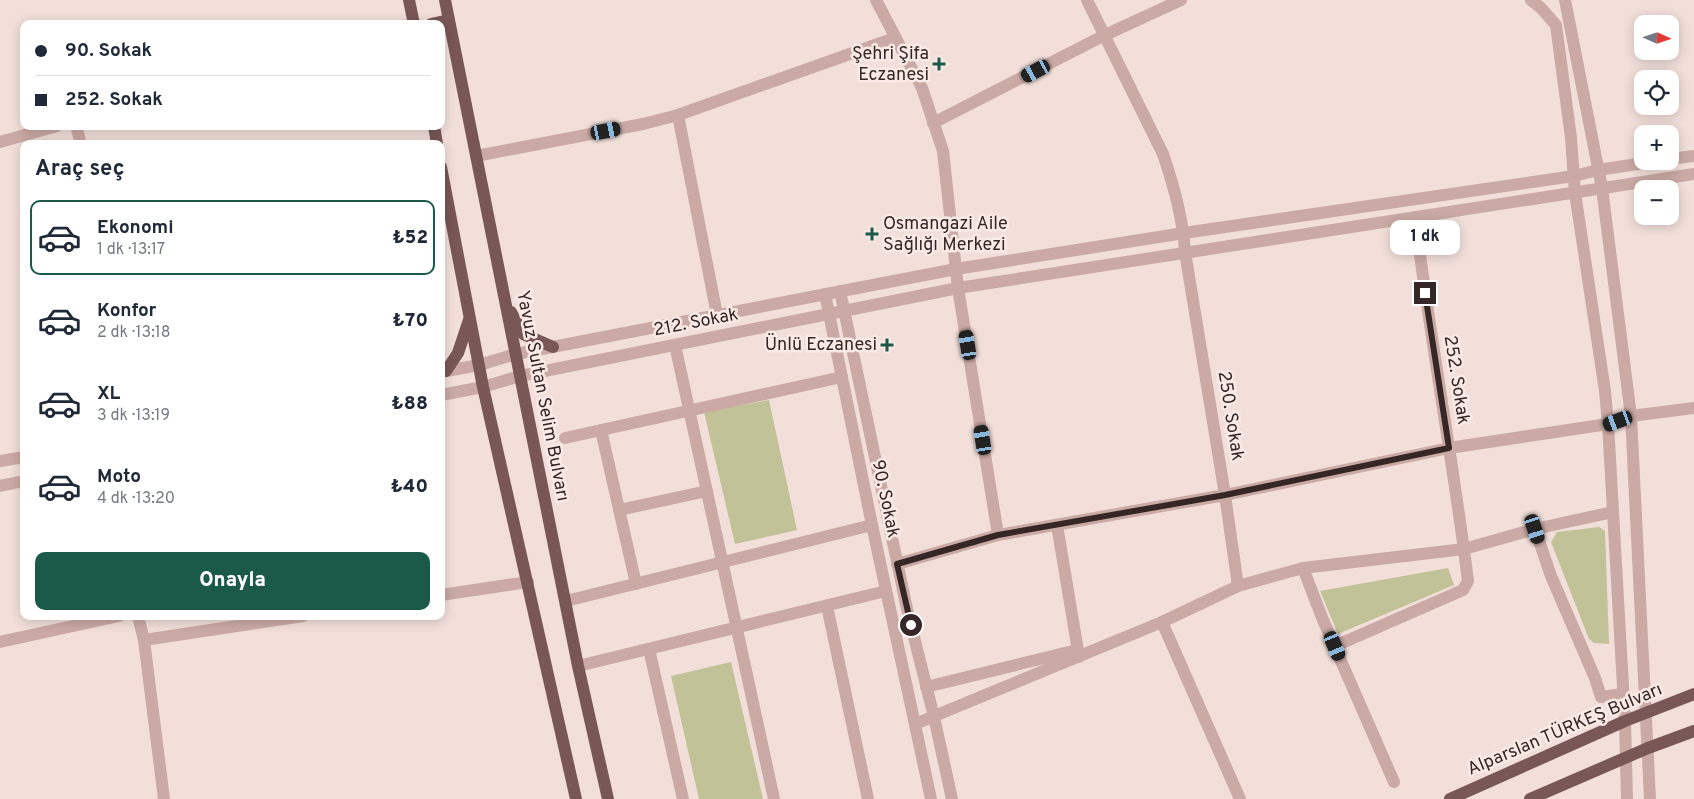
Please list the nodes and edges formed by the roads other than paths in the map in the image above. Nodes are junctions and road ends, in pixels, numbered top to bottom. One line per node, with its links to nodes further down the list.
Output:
1 (410, 0): 8 (main road)
2 (445, 0): 9 (main road, Yavuz Sultan Selim Bulvarı)
3 (876, 0): 12 (street)
4 (1087, 0): 11 (street, 250. Sokak)
5 (1181, 0): 11 (street)
6 (1532, 0): 23 (street)
7 (1565, 0): 21 (street)
8 (413, 20)
9 (449, 20): 10 (main road); 17 (main road, Yavuz Sultan Selim Bulvarı)
10 (445, 21)
11 (1105, 36): 14 (street); 28 (street, 250. Sokak)
12 (895, 38): 13 (street); 14 (street)
13 (678, 115): 17 (street); 36 (street)
14 (933, 123): 30 (street)
15 (43, 130): 16 (street)
16 (0, 142)
17 (476, 156): 34 (main road, Yavuz Sultan Selim Bulvarı)
18 (1694, 156): 19 (street)
19 (1679, 158)
20 (1634, 165): 21 (street)
21 (1598, 170): 23 (street); 25 (street)
22 (1694, 174): 25 (street, 212. Sokak)
23 (1574, 176): 26 (street); 28 (street)
24 (445, 188): 38 (main road)
25 (1602, 188): 26 (street, 212. Sokak); 51 (street)
26 (1576, 193): 27 (street, 212. Sokak); 52 (street)
27 (1415, 217): 29 (street, 212. Sokak); 55 (street, 252. Sokak)
28 (1184, 233): 29 (street, 250. Sokak); 30 (street)
29 (1185, 252): 31 (street, 212. Sokak); 61 (street, 250. Sokak)
30 (956, 270): 31 (street); 32 (street)
31 (958, 288): 35 (street, 212. Sokak); 67 (street)
32 (840, 291): 33 (street); 35 (street, 90. Sokak)
33 (824, 294): 36 (street); 37 (street, 90. Sokak)
34 (505, 302): 40 (main road); 41 (main road, Yavuz Sultan Selim Bulvarı)
35 (844, 311): 37 (street, 212. Sokak); 70 (street, 90. Sokak)
36 (717, 314): 40 (street)
37 (829, 314): 39 (street, 212. Sokak); 46 (street, 90. Sokak)
38 (470, 318): 42 (main road); 43 (main road)
39 (675, 345): 45 (street, 212. Sokak); 50 (street)
40 (553, 346): 41 (street)
41 (516, 354): 42 (street); 45 (main road, Yavuz Sultan Selim Bulvarı)
42 (479, 365): 44 (street); 47 (main road)
43 (445, 369)
44 (445, 372)
45 (520, 376): 47 (street, 212. Sokak); 77 (main road, Yavuz Sultan Selim Bulvarı)
46 (842, 377): 50 (street); 64 (street, 90. Sokak)
47 (483, 386): 48 (street, 212. Sokak); 72 (main road)
48 (445, 394)
49 (1694, 408): 51 (street)
50 (690, 411): 53 (street); 60 (street)
51 (1631, 416): 52 (street); 93 (street)
52 (1608, 424): 55 (street); 63 (street)
53 (601, 430): 54 (street); 62 (street)
54 (565, 438)
55 (1449, 448): 61 (street); 68 (street, 252. Sokak)
56 (20, 458): 57 (street)
57 (0, 462)
58 (20, 482): 59 (street)
59 (0, 486)
60 (707, 491): 62 (street); 69 (street)
61 (1225, 495): 65 (street); 74 (street, 250. Sokak)
62 (619, 510): 73 (street)
63 (1613, 512): 66 (street); 91 (street)
64 (872, 524): 69 (street); 75 (street, 90. Sokak)
65 (1057, 525): 67 (street); 88 (street)
66 (1535, 529): 68 (street); 91 (street)
67 (998, 535): 70 (street)
68 (1464, 549): 71 (street); 86 (street, 252. Sokak)
69 (722, 562): 73 (street); 83 (street)
70 (897, 564): 90 (street, 90. Sokak)
71 (1304, 568): 74 (street); 86 (street)
72 (528, 582): 76 (street); 103 (main road)
73 (636, 584): 77 (street)
74 (1238, 586): 82 (street)
75 (886, 591): 78 (street); 96 (street, 90. Sokak)
76 (445, 594)
77 (566, 601): 89 (main road, Yavuz Sultan Selim Bulvarı)
78 (827, 606): 83 (street); 107 (street)
79 (101, 620): 85 (street)
80 (139, 620): 84 (street)
81 (277, 620): 84 (street)
82 (1162, 622): 88 (street); 109 (street)
83 (738, 627): 87 (street); 106 (street)
84 (144, 640): 102 (street)
85 (0, 642)
86 (1335, 646): 100 (street)
87 (649, 649): 89 (street); 105 (street)
88 (1078, 653): 90 (street); 94 (street)
89 (578, 666): 104 (main road, Yavuz Sultan Selim Bulvarı)
90 (926, 687): 94 (street, 90. Sokak)
91 (1624, 694): 95 (street)
92 (1694, 694): 93 (main road, Alparslan TÜRKEŞ Bulvarı)
93 (1646, 713): 95 (main road, Alparslan TÜRKEŞ Bulvarı); 98 (street)
94 (934, 717): 96 (street); 101 (street, 90. Sokak)
95 (1625, 721): 99 (street); 110 (main road, Alparslan TÜRKEŞ Bulvarı)
96 (915, 724): 108 (street, 90. Sokak)
97 (1694, 731): 98 (main road)
98 (1648, 748): 99 (main road); 113 (street)
99 (1626, 758): 111 (main road); 112 (street)
100 (1394, 782)
101 (949, 798)
102 (164, 799)
103 (576, 799)
104 (608, 799)
105 (683, 799)
106 (774, 799)
107 (868, 799)
108 (931, 799)
109 (1240, 799)
110 (1450, 799)
111 (1530, 799)
112 (1627, 799)
113 (1650, 799)

